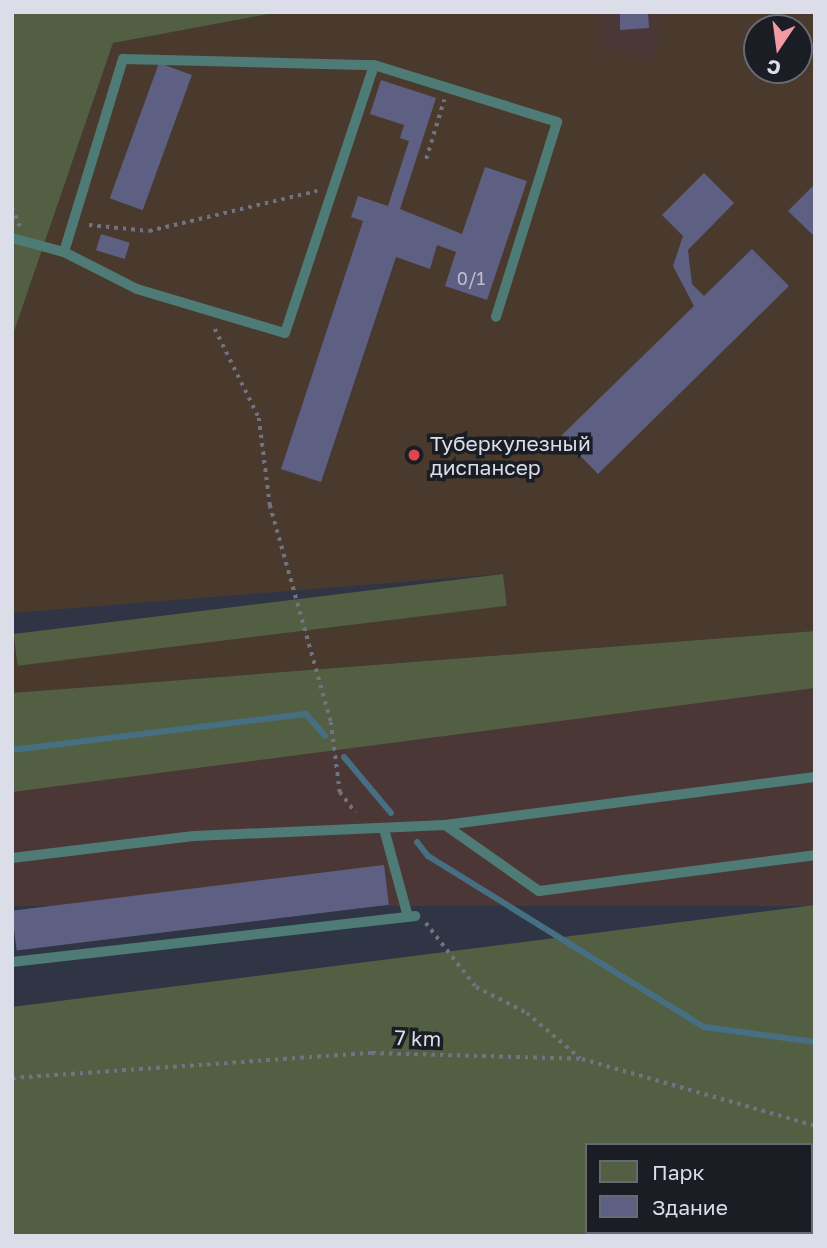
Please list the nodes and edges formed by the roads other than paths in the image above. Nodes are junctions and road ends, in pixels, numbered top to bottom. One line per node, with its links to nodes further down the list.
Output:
1 (374, 65): 3 (lane); 3 (lane); 4 (lane)
2 (12, 238): 3 (lane)
3 (64, 252)
4 (496, 317)
5 (815, 776): 6 (lane)
6 (445, 825): 7 (lane); 8 (lane)
7 (384, 829): 9 (lane); 10 (lane)
8 (815, 855)
9 (12, 858)
10 (12, 962)

